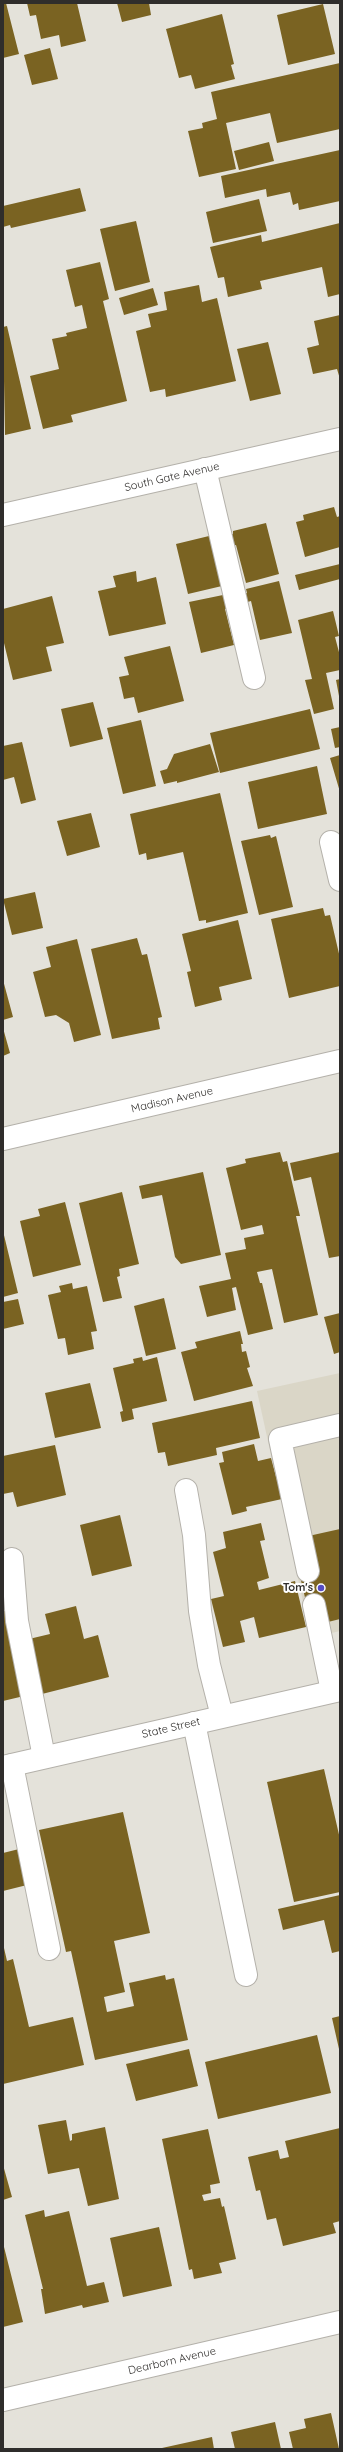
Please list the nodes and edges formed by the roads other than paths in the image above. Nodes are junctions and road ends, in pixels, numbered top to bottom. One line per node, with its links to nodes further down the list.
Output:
1 (340, 439): 2 (street, South Gate Avenue)
2 (205, 469): 3 (street, South Gate Avenue); 4 (street)
3 (3, 515)
4 (254, 678)
5 (332, 842): 6 (street)
6 (340, 880)
7 (340, 1061): 8 (street, Madison Avenue)
8 (3, 1139)
9 (340, 1425): 12 (street)
10 (186, 1490): 15 (street)
11 (12, 1559): 17 (street)
12 (308, 1571)
13 (314, 1605): 14 (street)
14 (336, 1690): 15 (street, State Street)
15 (222, 1716): 16 (street, State Street)
16 (194, 1723): 17 (street, State Street); 20 (street)
17 (44, 1758): 18 (street, State Street)
18 (7, 1766): 19 (street)
19 (49, 1949)
20 (246, 1976)
21 (340, 2322): 22 (street, Dearborn Avenue)
22 (3, 2400)

